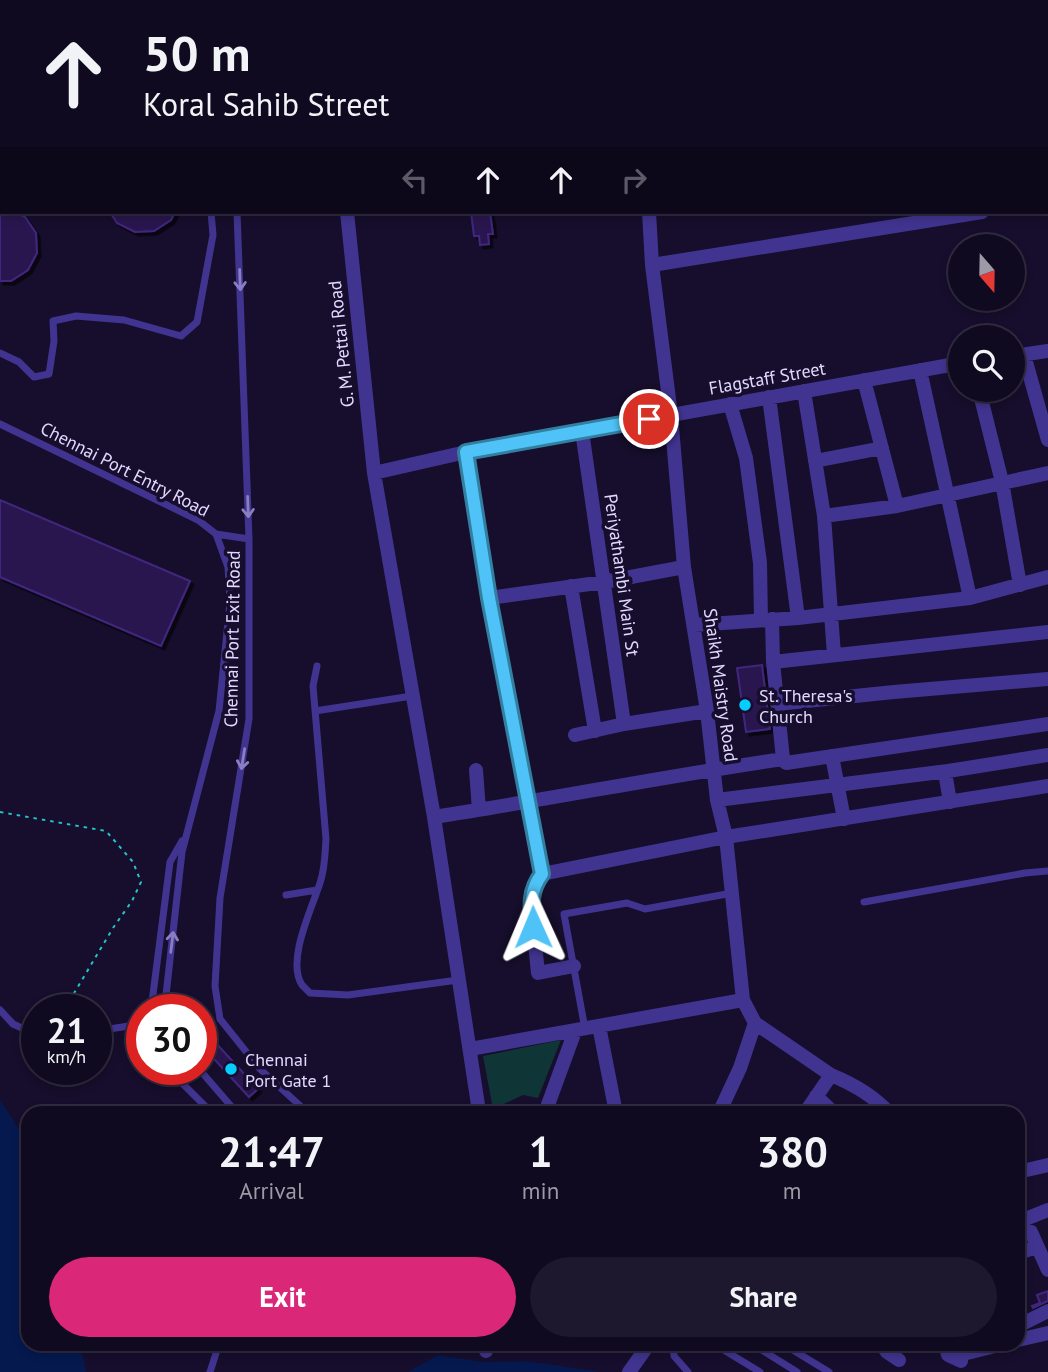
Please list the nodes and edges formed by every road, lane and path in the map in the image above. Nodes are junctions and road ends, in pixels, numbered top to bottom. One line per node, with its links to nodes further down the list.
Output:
1 (211, 214): 8 (lane)
2 (237, 214): 32 (lane, Chennai Port Exit Road, one-way to 32)
3 (347, 214): 25 (street, G. M. Pettai Road)
4 (649, 214): 6 (street, Shaikh Maistry Road)
5 (970, 214): 6 (street)
6 (652, 265): 18 (street, Shaikh Maistry Road)
7 (1048, 351): 9 (street)
8 (0, 353)
9 (1025, 354)
10 (948, 365): 11 (street, Flagstaff Street)
11 (920, 370): 13 (street, Flagstaff Street); 28 (street)
12 (1025, 373): 21 (street)
13 (864, 380): 14 (street, Flagstaff Street); 22 (street)
14 (804, 391): 15 (street, Flagstaff Street); 24 (street)
15 (769, 397): 17 (street, Flagstaff Street); 41 (street)
16 (982, 402): 27 (street)
17 (730, 404): 18 (street, Flagstaff Street); 42 (street)
18 (671, 415): 20 (street, Flagstaff Street); 33 (street, Shaikh Maistry Road)
19 (0, 424): 31 (lane, Chennai Port Entry Road)
20 (582, 431): 23 (street, Flagstaff Street); 35 (street, Periyathambi Main St)
21 (1048, 440)
22 (883, 448): 24 (street); 29 (street)
23 (466, 452): 25 (street, Flagstaff Street); 38 (street)
24 (815, 461): 30 (street)
25 (374, 473): 49 (street, G. M. Pettai Road)
26 (1048, 473): 27 (street)
27 (1002, 482): 28 (street); 36 (street)
28 (948, 495): 29 (street); 39 (street)
29 (897, 506): 30 (street)
30 (824, 516): 40 (street)
31 (216, 534): 32 (lane); 72 (lane, Chennai Port Entry Road)
32 (250, 538): 98 (lane, Chennai Port Exit Road, one-way to 98)
33 (684, 566): 35 (street); 43 (street, Shaikh Maistry Road)
34 (1048, 577): 36 (street)
35 (604, 582): 37 (street); 53 (street, Periyathambi Main St)
36 (1020, 585): 39 (street)
37 (571, 586): 38 (street); 55 (street)
38 (489, 598): 67 (street)
39 (970, 598): 40 (street)
40 (832, 614): 41 (street); 45 (street)
41 (797, 618): 42 (street)
42 (766, 619): 43 (street); 46 (street)
43 (694, 625): 52 (street, Shaikh Maistry Road)
44 (1048, 632): 45 (street)
45 (834, 655): 46 (street)
46 (773, 662): 50 (street)
47 (317, 666): 51 (lane)
48 (1048, 679): 50 (street)
49 (413, 696): 51 (lane); 70 (street, G. M. Pettai Road)
50 (777, 704): 59 (street)
51 (315, 711): 76 (lane)
52 (707, 712): 53 (street); 60 (street, Shaikh Maistry Road)
53 (624, 724): 55 (street)
54 (1048, 726): 57 (street)
55 (595, 731): 56 (street)
56 (575, 735)
57 (832, 755): 59 (street); 63 (street)
58 (1048, 755): 62 (street)
59 (783, 760): 60 (street)
60 (715, 769): 65 (street, Shaikh Maistry Road); 67 (street)
61 (476, 770): 68 (street)
62 (945, 772): 63 (street); 66 (street)
63 (837, 785): 65 (street); 71 (street)
64 (1048, 786): 66 (street)
65 (717, 800): 73 (street, Shaikh Maistry Road)
66 (950, 802): 71 (street)
67 (527, 803): 68 (street); 75 (street)
68 (479, 810): 70 (street)
69 (0, 812): 82 (path)
70 (434, 817): 81 (street, G. M. Pettai Road)
71 (844, 819): 73 (street)
72 (188, 831): 83 (lane); 84 (lane, Chennai Port Entry Road, one-way to 72)
73 (726, 837): 75 (street); 77 (street, Shaikh Maistry Road)
74 (1048, 871): 79 (lane)
75 (542, 874): 80 (street)
76 (317, 890): 78 (lane); 81 (lane)
77 (732, 893): 80 (lane); 85 (street, Shaikh Maistry Road)
78 (286, 895)
79 (864, 902)
80 (574, 966): 89 (lane)
81 (459, 980): 90 (street, G. M. Pettai Road)
82 (74, 994)
83 (153, 994)
84 (166, 994)
85 (743, 1000): 87 (street, Shaikh Maistry Road); 89 (street)
86 (0, 1010): 88 (lane)
87 (755, 1023): 91 (street, Shaikh Maistry Road); 101 (street)
88 (21, 1028)
89 (587, 1029): 90 (street); 99 (street); 100 (street)
90 (470, 1049): 95 (street, G. M. Pettai Road)
91 (831, 1075): 94 (street); 104 (street, Shaikh Maistry Road)
92 (184, 1085): 96 (lane)
93 (213, 1085): 97 (lane)
94 (816, 1096): 102 (street); 103 (street)
95 (478, 1105)
96 (205, 1106)
97 (231, 1106)
98 (301, 1106)
99 (548, 1106)
100 (614, 1106)
101 (722, 1106)
102 (810, 1106)
103 (827, 1106)
104 (883, 1106)
105 (1048, 1165): 106 (street)
106 (1025, 1170)
107 (1048, 1210): 108 (street)
108 (1025, 1220)
109 (1025, 1231): 111 (street)
110 (1025, 1255): 111 (street)
111 (1044, 1259)
112 (1048, 1311): 113 (street)
113 (1025, 1322)
114 (1048, 1333): 115 (street)
115 (1025, 1338)
116 (217, 1351): 124 (lane)
117 (644, 1351): 125 (street)
118 (674, 1351): 126 (lane)
119 (726, 1351): 127 (lane)
120 (763, 1351): 128 (lane)
121 (794, 1351): 129 (lane)
122 (947, 1351): 123 (street)
123 (963, 1357)
124 (211, 1372)
125 (629, 1372)
126 (688, 1372)
127 (760, 1372)
128 (797, 1372)
129 (829, 1372)

